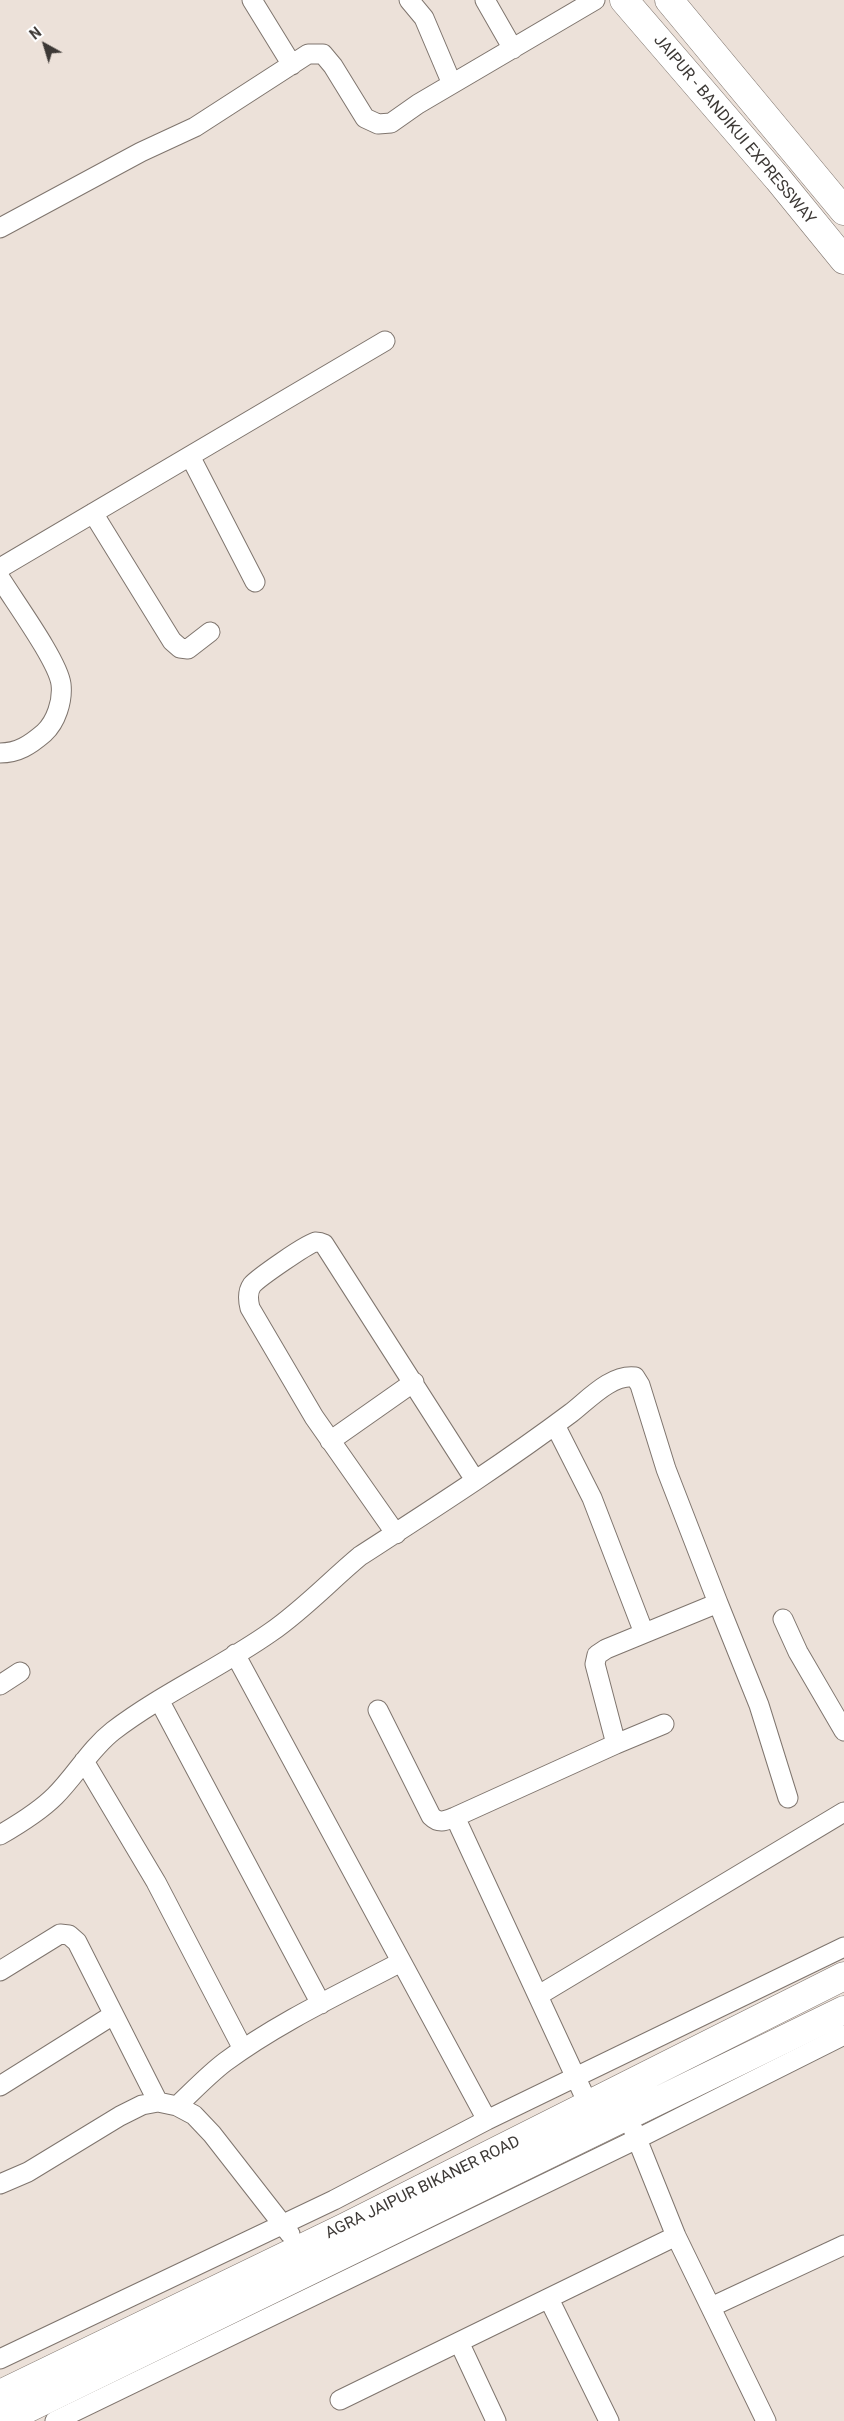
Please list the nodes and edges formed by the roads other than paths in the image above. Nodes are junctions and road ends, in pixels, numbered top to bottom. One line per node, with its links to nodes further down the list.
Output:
1 (252, 0): 8 (street)
2 (409, 0): 9 (street)
3 (485, 0): 7 (street)
4 (595, 0): 7 (street)
5 (624, 0): 12 (highway, JAIPUR - BANDIKUI EXPRESSWAY)
6 (674, 6): 10 (highway, JAIPUR - BANDIKUI EXPRESSWAY)
7 (512, 49): 9 (street)
8 (292, 65): 9 (street); 11 (street)
9 (452, 84)
10 (844, 211)
11 (0, 228)
12 (844, 260)
13 (385, 341): 14 (street)
14 (190, 456): 15 (street); 18 (street)
15 (93, 513): 16 (street); 19 (street)
16 (0, 568)
17 (0, 578): 20 (street)
18 (255, 582)
19 (210, 632)
20 (0, 753)
21 (414, 1382): 23 (street); 23 (street); 24 (street)
22 (555, 1425): 24 (street); 26 (street); 28 (street)
23 (330, 1441): 25 (street)
24 (475, 1480): 25 (street)
25 (396, 1534): 29 (street)
26 (718, 1603): 28 (street); 38 (street)
27 (783, 1619): 35 (street)
28 (644, 1633): 36 (street)
29 (235, 1654): 32 (street); 43 (street)
30 (20, 1672): 31 (street)
31 (0, 1685)
32 (159, 1700): 37 (street); 47 (street)
33 (378, 1710): 40 (street)
34 (664, 1724): 36 (street)
35 (844, 1730)
36 (616, 1744): 40 (street)
37 (84, 1761): 41 (street); 51 (street)
38 (788, 1798)
39 (844, 1812): 46 (street)
40 (455, 1817): 46 (street)
41 (0, 1835)
42 (844, 1947): 52 (street)
43 (401, 1962): 47 (street); 57 (street)
44 (0, 1971): 49 (street)
45 (844, 1976): 56 (highway, AGRA JAIPUR BIKANER ROAD)
46 (539, 1995): 52 (street)
47 (321, 2004): 51 (street)
48 (844, 2010): 58 (highway, AGRA JAIPUR BIKANER ROAD)
49 (113, 2015): 53 (street); 54 (street)
50 (844, 2035): 58 (street)
51 (243, 2049): 55 (street)
52 (577, 2077): 56 (street); 57 (street)
53 (0, 2086)
54 (158, 2102): 55 (street); 59 (street)
55 (177, 2106): 60 (street)
56 (589, 2106): 63 (highway, AGRA JAIPUR BIKANER ROAD)
57 (487, 2120): 60 (street)
58 (632, 2128): 61 (street); 63 (highway, AGRA JAIPUR BIKANER ROAD)
59 (0, 2184)
60 (282, 2225): 63 (street); 67 (street)
61 (676, 2236): 64 (street); 65 (street)
62 (844, 2245): 65 (street)
63 (318, 2267): 68 (highway, AGRA JAIPUR BIKANER ROAD); 70 (highway, AGRA JAIPUR BIKANER ROAD); 72 (street)
64 (549, 2299): 66 (street); 74 (street)
65 (711, 2307): 75 (street)
66 (459, 2342): 69 (street); 73 (street)
67 (0, 2359)
68 (0, 2394)
69 (340, 2400)
70 (38, 2413): 71 (highway, AGRA JAIPUR BIKANER ROAD)
71 (2, 2421)
72 (55, 2421)
73 (496, 2421)
74 (609, 2421)
75 (766, 2421)

